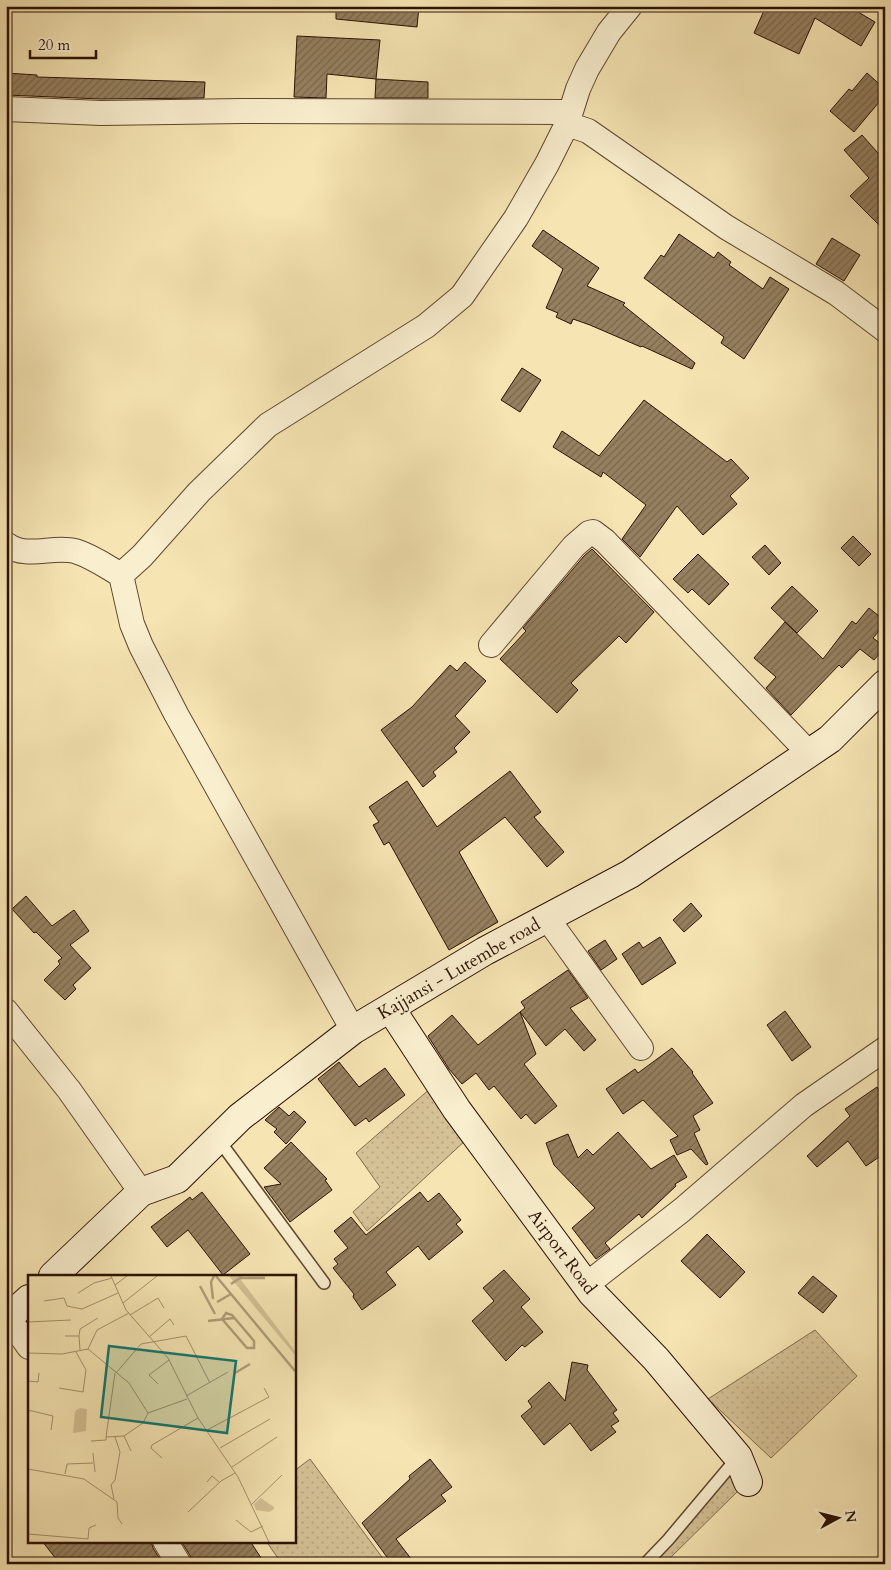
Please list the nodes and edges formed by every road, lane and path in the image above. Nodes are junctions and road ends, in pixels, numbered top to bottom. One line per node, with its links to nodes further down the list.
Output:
1 (630, 6): 3 (street)
2 (6, 109): 3 (street)
3 (568, 119): 4 (street); 6 (street)
4 (885, 330)
5 (6, 544): 6 (street)
6 (121, 575): 13 (street)
7 (491, 646): 9 (street)
8 (885, 684): 9 (street, Kajjansi - Lutembe road)
9 (809, 753): 10 (street, Kajjansi - Lutembe road)
10 (547, 918): 11 (street, Kajjansi - Lutembe road); 14 (street)
11 (391, 1009): 13 (street, Kajjansi - Lutembe road); 20 (street, Airport Road)
12 (6, 1011): 17 (street)
13 (353, 1030): 16 (street, Kajjansi - Lutembe road)
14 (641, 1048)
15 (885, 1049): 20 (street)
16 (218, 1139): 17 (street, Kajjansi - Lutembe road); 19 (lane)
17 (141, 1192): 18 (street, Kajjansi - Lutembe road)
18 (54, 1275)
19 (324, 1283)
20 (586, 1285): 24 (street, Airport Road)
21 (28, 1301): 22 (street)
22 (7, 1320): 23 (street)
23 (28, 1346)
24 (738, 1457): 25 (street, Airport Road); 28 (lane)
25 (748, 1482)
26 (166, 1542): 27 (street)
27 (179, 1564)
28 (645, 1564)

